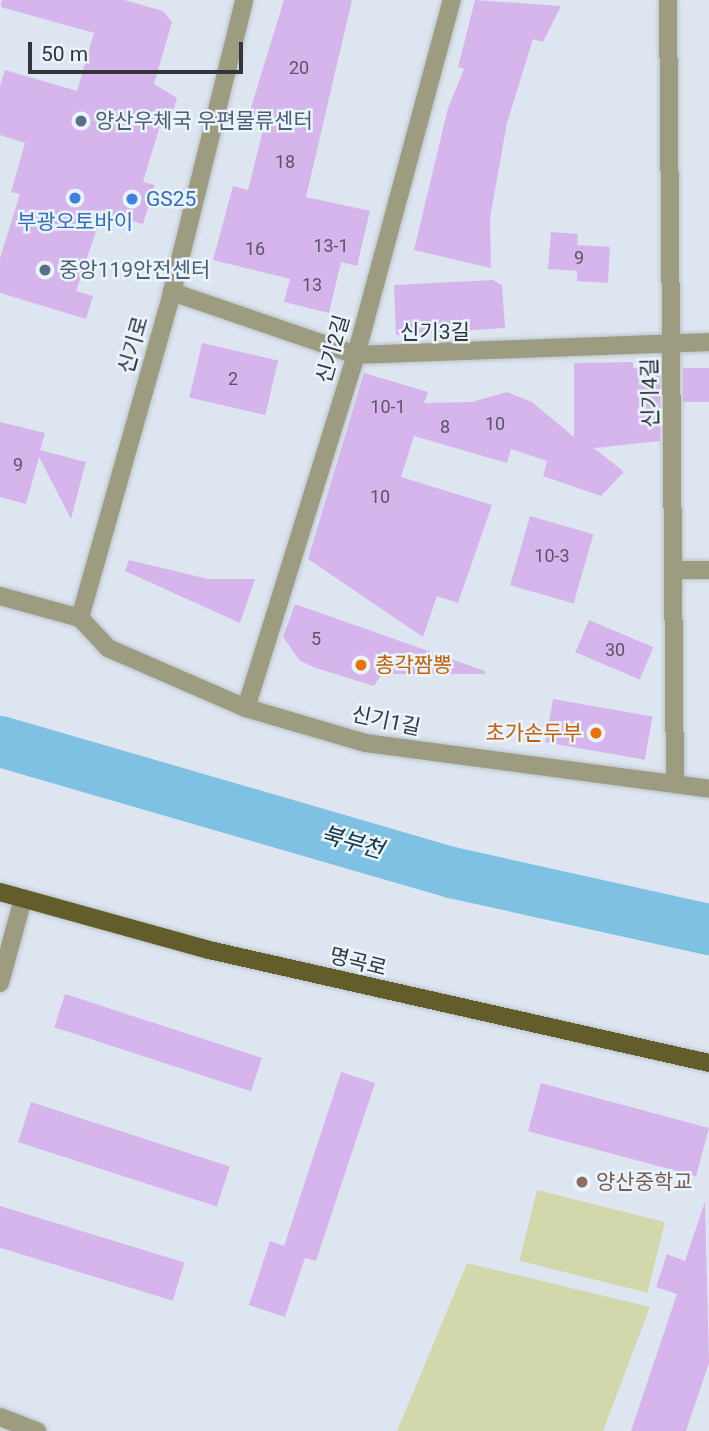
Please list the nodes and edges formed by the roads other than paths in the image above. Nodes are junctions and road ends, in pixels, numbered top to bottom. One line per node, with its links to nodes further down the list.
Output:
1 (244, 0): 4 (street, 신기로)
2 (452, 0): 7 (street, 신기2길)
3 (668, 0): 6 (street, 신기4길)
4 (172, 292): 7 (street, 신기3길); 11 (street, 신기로)
5 (709, 342): 6 (street, 신기3길)
6 (672, 343): 7 (street, 신기3길); 8 (street, 신기4길)
7 (356, 355): 12 (street, 신기2길)
8 (676, 570): 9 (street); 13 (street, 신기4길)
9 (709, 570)
10 (0, 596): 11 (street)
11 (80, 618): 12 (street, 신기1길)
12 (246, 708): 13 (street, 신기1길)
13 (675, 784): 14 (street, 신기1길)
14 (709, 789)
15 (0, 892): 16 (main road, 명곡로)
16 (23, 899): 17 (street); 18 (main road, 명곡로)
17 (0, 983)
18 (709, 1063)
19 (0, 1417): 20 (street)
20 (37, 1431)

